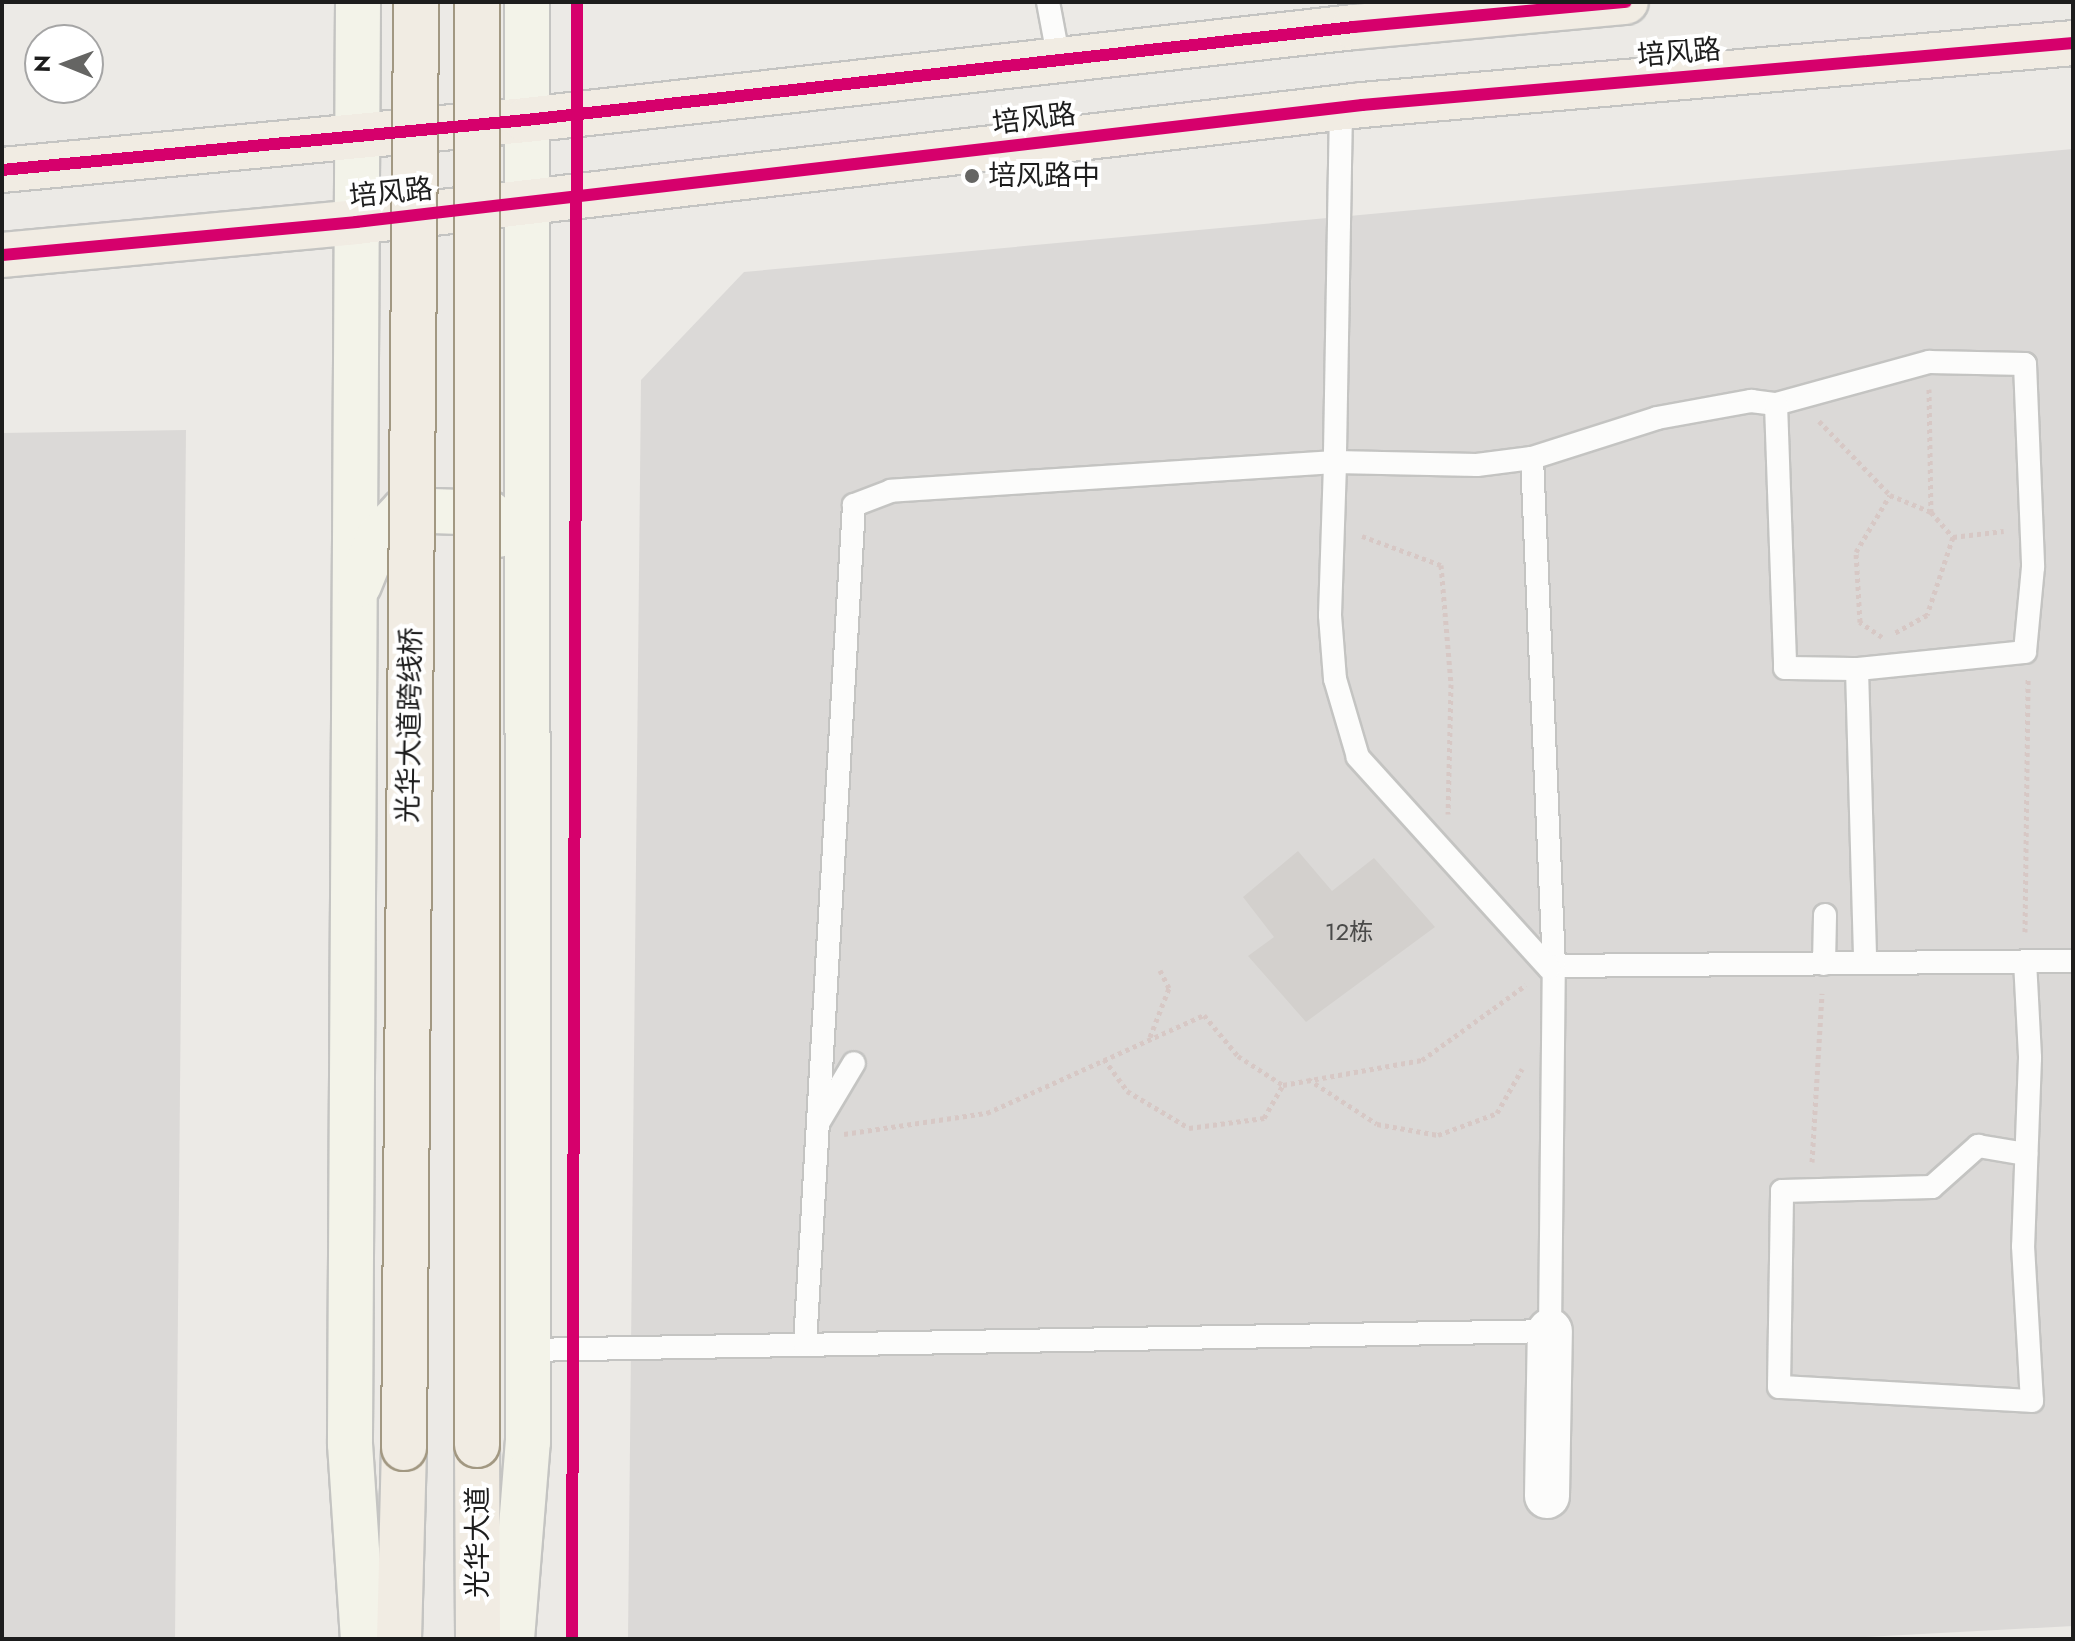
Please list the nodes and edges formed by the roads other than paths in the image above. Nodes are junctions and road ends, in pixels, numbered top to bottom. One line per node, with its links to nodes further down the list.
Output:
1 (358, 2): 11 (main road)
2 (416, 2): 36 (main road, 光华大道跨线桥, bridge)
3 (477, 2): 37 (main road, 光华大道, bridge)
4 (527, 2): 10 (main road)
5 (1048, 2): 8 (lane)
6 (1626, 2): 8 (main road, 培风路)
7 (2073, 43): 9 (main road, 培风路)
8 (1059, 61): 10 (main road, 培风路)
9 (1341, 108): 13 (main road, 培风路); 18 (lane)
10 (526, 120): 11 (main road, 培风路); 13 (main road)
11 (356, 136): 12 (main road, 培风路); 14 (main road)
12 (2, 170)
13 (525, 202): 14 (main road, 培风路); 20 (main road)
14 (356, 222): 15 (main road, 培风路); 19 (main road)
15 (2, 255)
16 (1787, 401): 17 (lane); 21 (lane); 21 (lane)
17 (1532, 458): 18 (lane); 27 (lane)
18 (1335, 462): 27 (lane); 29 (lane)
19 (354, 599): 20 (main road); 35 (main road)
20 (524, 614): 33 (main road)
21 (1857, 669): 25 (lane)
22 (1825, 915): 26 (lane)
23 (2025, 961): 24 (lane); 25 (lane); 30 (lane)
24 (2073, 961)
25 (1865, 963): 26 (lane)
26 (1824, 964): 27 (lane)
27 (1552, 967): 31 (lane)
28 (854, 1063): 29 (lane)
29 (817, 1132): 32 (lane)
30 (2026, 1154): 30 (lane)
31 (1550, 1331): 32 (lane); 34 (street)
32 (805, 1345): 33 (lane)
33 (527, 1350): 38 (main road)
34 (1547, 1496)
35 (363, 1639)
36 (399, 1639)
37 (478, 1639)
38 (512, 1639)

